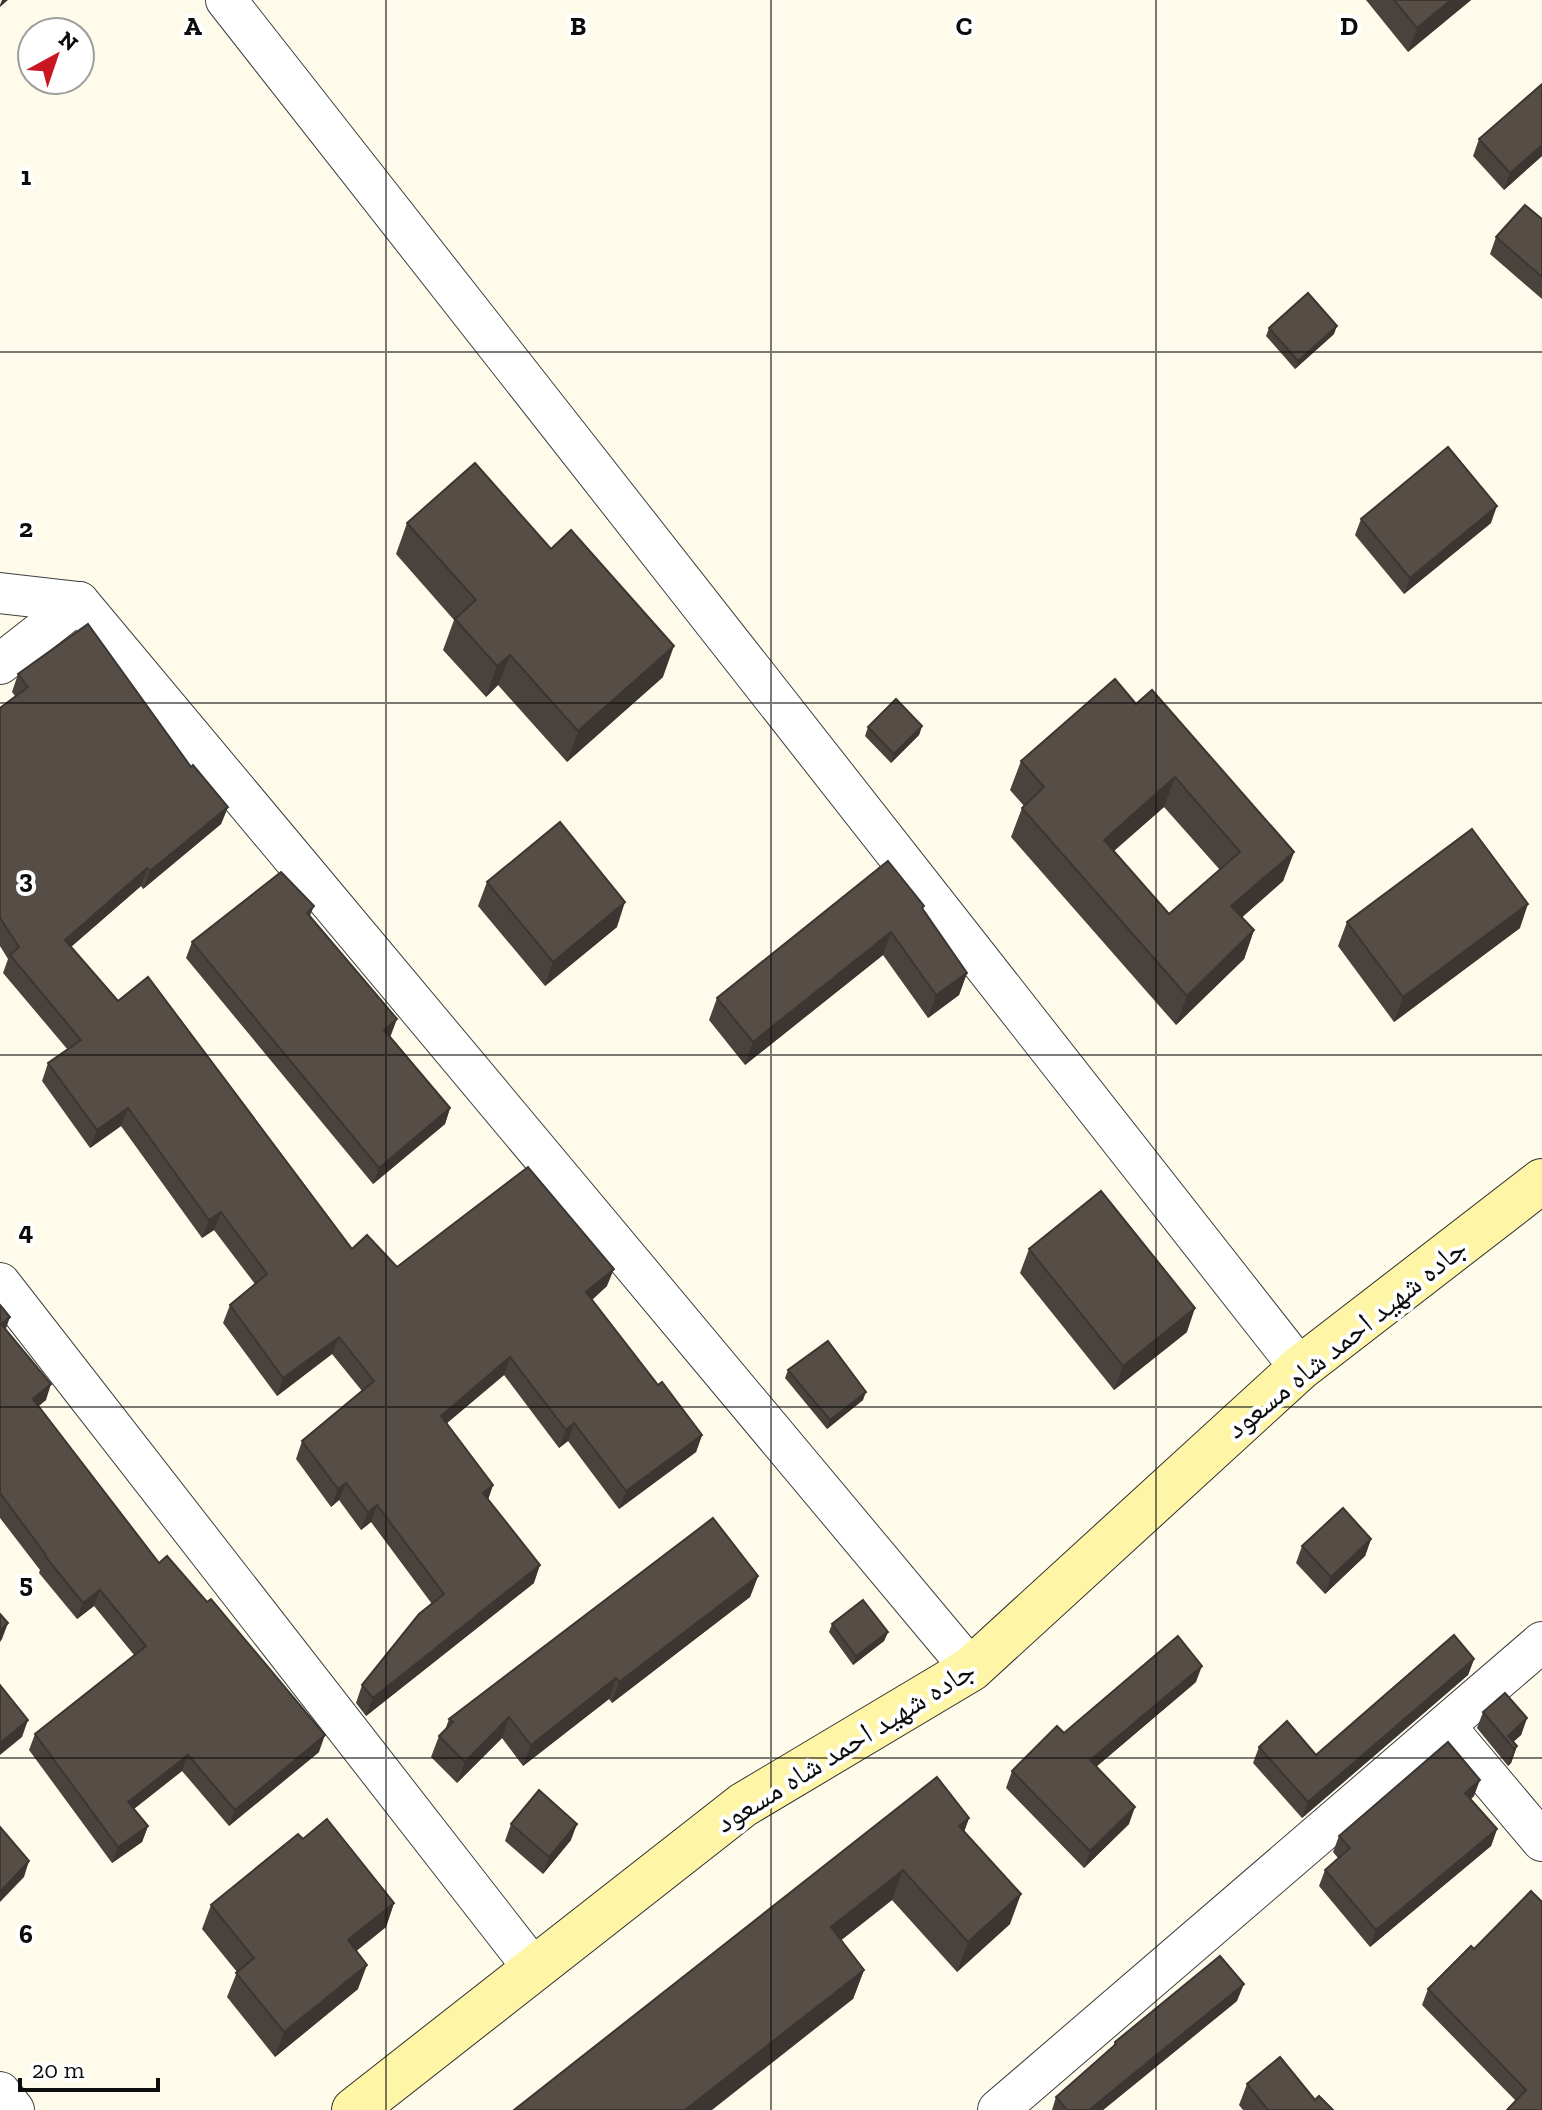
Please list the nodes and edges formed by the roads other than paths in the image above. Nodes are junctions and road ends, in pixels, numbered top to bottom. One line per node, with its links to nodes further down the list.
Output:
1 (226, 0): 7 (street)
2 (0, 593): 3 (street)
3 (79, 602): 4 (street); 9 (street)
4 (0, 664)
5 (1542, 1181): 7 (main road, جاده شهيد احمد شاه مسعود)
6 (0, 1283): 12 (street)
7 (1300, 1368): 9 (main road, جاده شهيد احمد شاه مسعود)
8 (1542, 1642): 10 (street)
9 (971, 1669): 12 (main road, جاده شهيد احمد شاه مسعود)
10 (1445, 1726): 11 (street); 16 (street)
11 (1542, 1841)
12 (534, 1969): 15 (main road, جاده شهيد احمد شاه مسعود)
13 (0, 2092): 14 (street)
14 (14, 2110)
15 (354, 2110)
16 (998, 2110)

